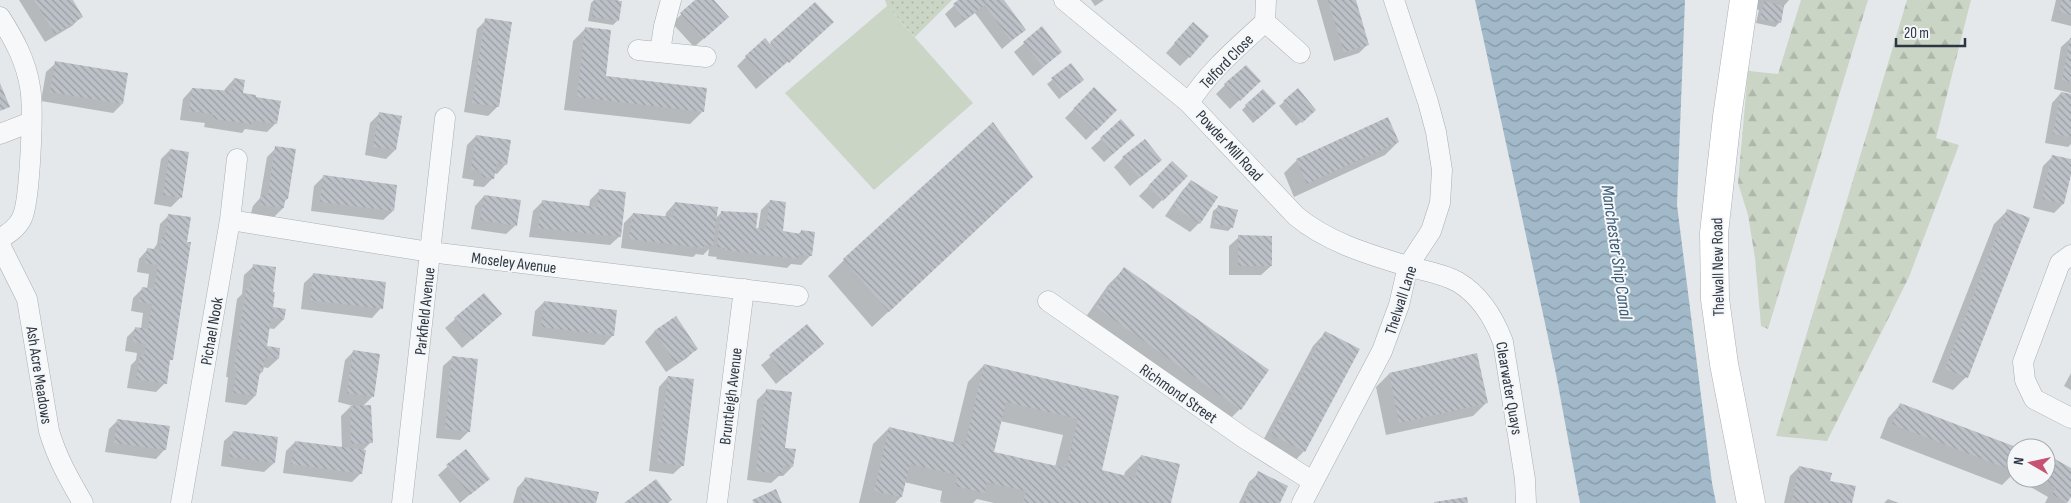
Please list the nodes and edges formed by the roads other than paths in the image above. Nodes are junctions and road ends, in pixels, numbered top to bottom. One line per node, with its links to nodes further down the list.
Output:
1 (671, 0): 9 (street)
2 (1064, 0): 12 (street, Powder Mill Road)
3 (1266, 0): 7 (street, Telford Close)
4 (1394, 0): 22 (street, Thelwall Lane)
5 (1744, 0): 34 (main road, Thelwall New Road)
6 (0, 17): 14 (street)
7 (1265, 22): 10 (street, Telford Close); 12 (street, Telford Close)
8 (638, 50): 9 (street)
9 (660, 52): 11 (street)
10 (1300, 53)
11 (706, 57)
12 (1189, 103): 22 (street, Powder Mill Road)
13 (445, 118): 20 (street, Parkfield Avenue)
14 (31, 122): 15 (street); 18 (street)
15 (0, 134)
16 (237, 159): 17 (street, Pichael Nook)
17 (230, 220): 20 (street, Moseley Avenue); 29 (street, Pichael Nook)
18 (0, 239)
19 (0, 245): 28 (street, Ash Acre Meadows)
20 (430, 252): 23 (street, Moseley Avenue); 30 (street, Parkfield Avenue)
21 (2071, 255): 26 (street)
22 (1408, 266): 27 (street, Thelwall Lane); 33 (street, Clearwater Quays)
23 (744, 289): 24 (street, Moseley Avenue); 31 (street, Bruntleigh Avenue)
24 (798, 296)
25 (1048, 302): 27 (street, Richmond Street)
26 (2071, 418)
27 (1312, 481): 32 (street, Thelwall Lane)
28 (83, 503)
29 (181, 503)
30 (402, 503)
31 (717, 503)
32 (1302, 503)
33 (1526, 503)
34 (1751, 503)

